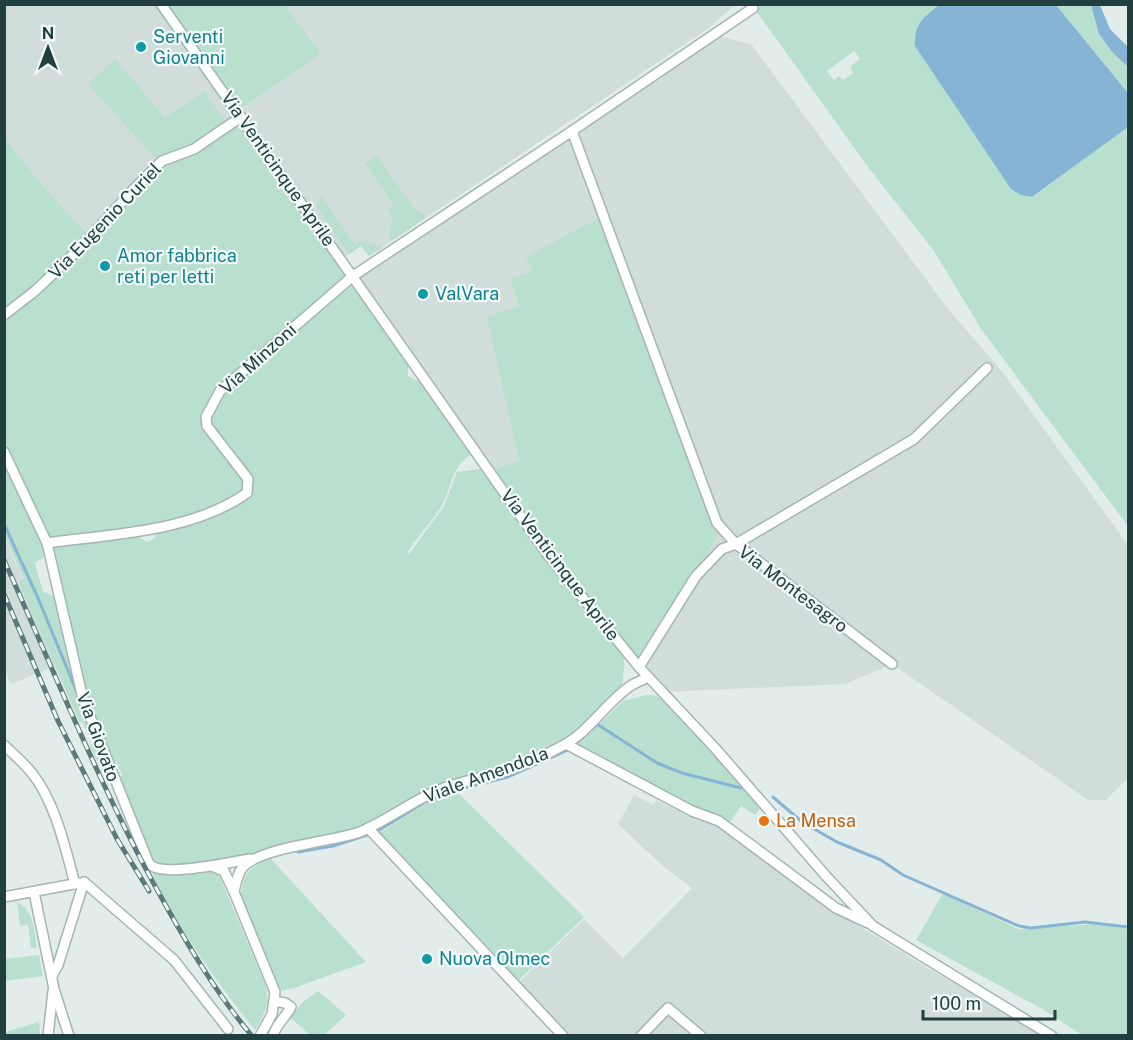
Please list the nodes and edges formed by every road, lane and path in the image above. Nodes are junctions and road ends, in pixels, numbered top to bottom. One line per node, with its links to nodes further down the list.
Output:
1 (161, 4): 3 (street, Via Venticinque Aprile)
2 (753, 8): 4 (street)
3 (241, 117): 5 (street, Via Venticinque Aprile); 6 (street, Via Eugenio Curiel)
4 (572, 131): 5 (street); 10 (street)
5 (353, 276): 9 (street, Via Minzoni); 12 (street, Via Venticinque Aprile)
6 (4, 315)
7 (987, 368): 10 (street)
8 (4, 452): 9 (street)
9 (47, 543): 18 (street, Via Giovato)
10 (736, 544): 11 (street, Via Montesagro); 12 (street, Via Montesagro)
11 (892, 664)
12 (639, 667): 13 (street, Via Venticinque Aprile)
13 (648, 677): 15 (street, Viale Amendola); 23 (street, Via Venticinque Aprile)
14 (4, 745): 19 (street)
15 (572, 747): 16 (street, Viale Amendola); 23 (street)
16 (371, 832): 17 (street, Viale Amendola); 32 (street)
17 (259, 858): 18 (street, Via Giovato); 21 (street, Viale Amendola)
18 (210, 865): 21 (street)
19 (79, 883): 20 (street); 24 (street); 27 (street)
20 (34, 892): 22 (street); 24 (street)
21 (234, 892): 26 (street)
22 (4, 897)
23 (873, 926): 35 (street, Via Venticinque Aprile)
24 (52, 976): 25 (street)
25 (54, 989): 28 (street); 29 (street)
26 (275, 1000): 30 (street); 31 (street)
27 (228, 1029)
28 (49, 1035): 29 (street)
29 (68, 1035)
30 (260, 1035)
31 (273, 1035)
32 (563, 1035)
33 (640, 1035): 34 (street)
34 (701, 1035)
35 (1052, 1035)

